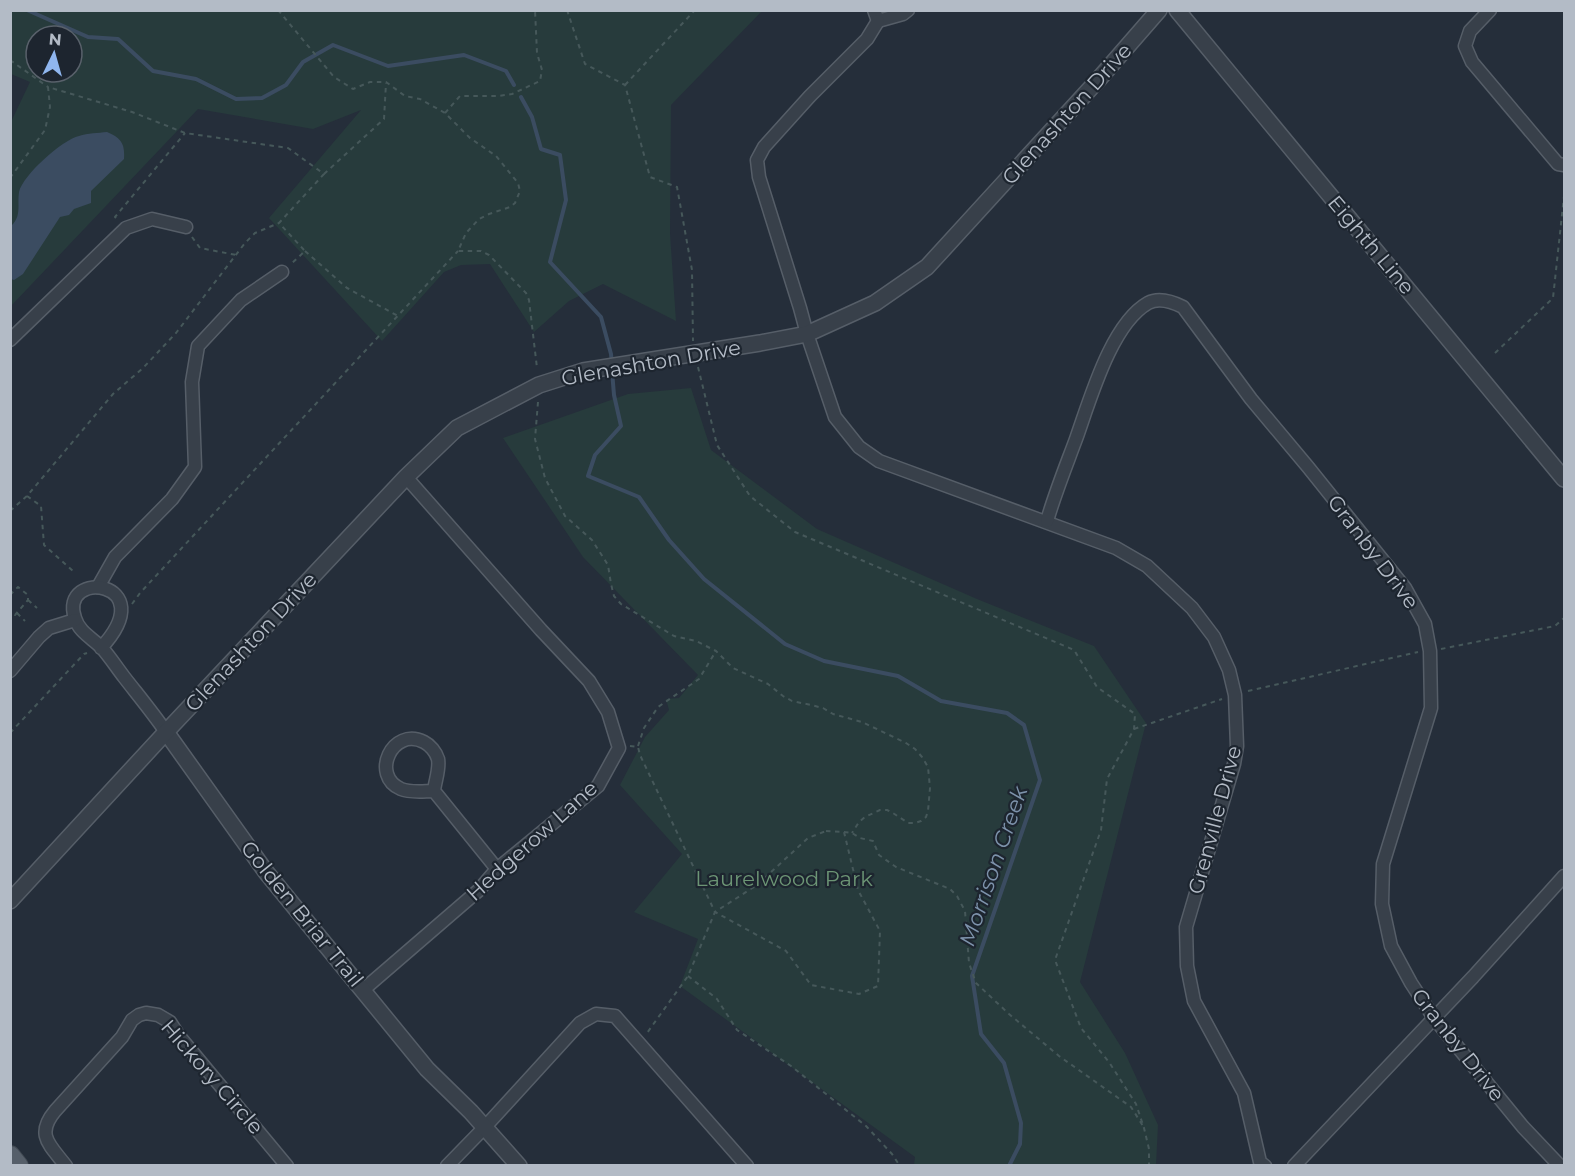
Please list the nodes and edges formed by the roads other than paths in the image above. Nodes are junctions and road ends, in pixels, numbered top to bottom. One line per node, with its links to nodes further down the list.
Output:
1 (908, 10): 5 (street)
2 (1159, 10): 9 (street, Glenashton Drive)
3 (1177, 10): 12 (street, Eighth Line)
4 (1490, 10): 6 (street)
5 (876, 16): 9 (street, Grenville Drive)
6 (1564, 165)
7 (186, 227): 10 (street)
8 (282, 272): 14 (street)
9 (807, 334): 11 (street, Glenashton Drive); 13 (street, Grenville Drive)
10 (10, 340)
11 (406, 477): 18 (street, Glenashton Drive); 20 (street, Hedgerow Lane)
12 (1564, 479)
13 (1047, 521): 24 (street, Granby Drive); 34 (street, Grenville Drive)
14 (98, 587): 15 (street); 16 (street)
15 (75, 620): 16 (street, Golden Briar Trail); 17 (street)
16 (101, 648): 18 (street, Golden Briar Trail)
17 (10, 671)
18 (166, 732): 22 (street, Glenashton Drive); 23 (street, Golden Briar Trail)
19 (434, 791): 19 (street); 20 (street)
20 (497, 869): 23 (street, Hedgerow Lane)
21 (1564, 876): 24 (street)
22 (10, 901)
23 (363, 990): 25 (street, Golden Briar Trail)
24 (1434, 1018): 27 (street, Granby Drive); 35 (street)
25 (485, 1127): 31 (street); 32 (street, Golden Briar Trail); 33 (street)
26 (10, 1156): 28 (main road)
27 (1554, 1163)
28 (18, 1166)
29 (66, 1166): 30 (street, Hickory Circle)
30 (287, 1166)
31 (447, 1166)
32 (519, 1166)
33 (747, 1166)
34 (1265, 1166)
35 (1294, 1166)

